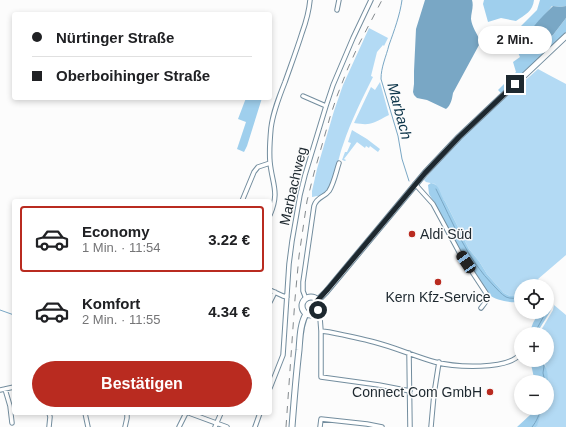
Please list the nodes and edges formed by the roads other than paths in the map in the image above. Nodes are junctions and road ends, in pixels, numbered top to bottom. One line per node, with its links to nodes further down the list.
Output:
1 (310, 0): 8 (street)
2 (339, 0): 4 (street)
3 (371, 0): 7 (street, Marbachweg)
4 (337, 10)
5 (566, 36): 10 (main road)
6 (303, 96): 7 (street)
7 (326, 106): 15 (street, Marbachweg)
8 (270, 163): 11 (street); 12 (street)
9 (339, 163): 17 (street)
10 (416, 184): 18 (main road); 19 (street)
11 (243, 199)
12 (272, 210)
13 (272, 291): 14 (street)
14 (275, 292): 15 (street); 16 (street)
15 (287, 297): 26 (street, Marbachweg)
16 (272, 298)
17 (306, 299): 18 (main road); 21 (main road)
18 (317, 301): 20 (main road)
19 (481, 308)
20 (316, 313): 21 (main road); 22 (street)
21 (306, 314): 46 (main road)
22 (321, 331): 23 (street); 30 (street)
23 (409, 353): 25 (street); 30 (street)
24 (514, 359): 25 (street)
25 (438, 362): 50 (street)
26 (272, 383)
27 (12, 387): 28 (street)
28 (5, 389): 29 (street); 38 (street)
29 (0, 390)
30 (410, 391): 49 (street)
31 (49, 415): 40 (street)
32 (85, 415): 41 (street)
33 (127, 415): 42 (street)
34 (187, 415): 43 (street)
35 (193, 415): 39 (street)
36 (220, 415): 39 (street)
37 (259, 415): 45 (street)
38 (12, 423)
39 (216, 425): 44 (street)
40 (49, 427)
41 (88, 427)
42 (125, 427)
43 (179, 427)
44 (227, 427)
45 (255, 427)
46 (292, 427)
47 (320, 427): 48 (street)
48 (382, 427)
49 (410, 427)
50 (431, 427)

